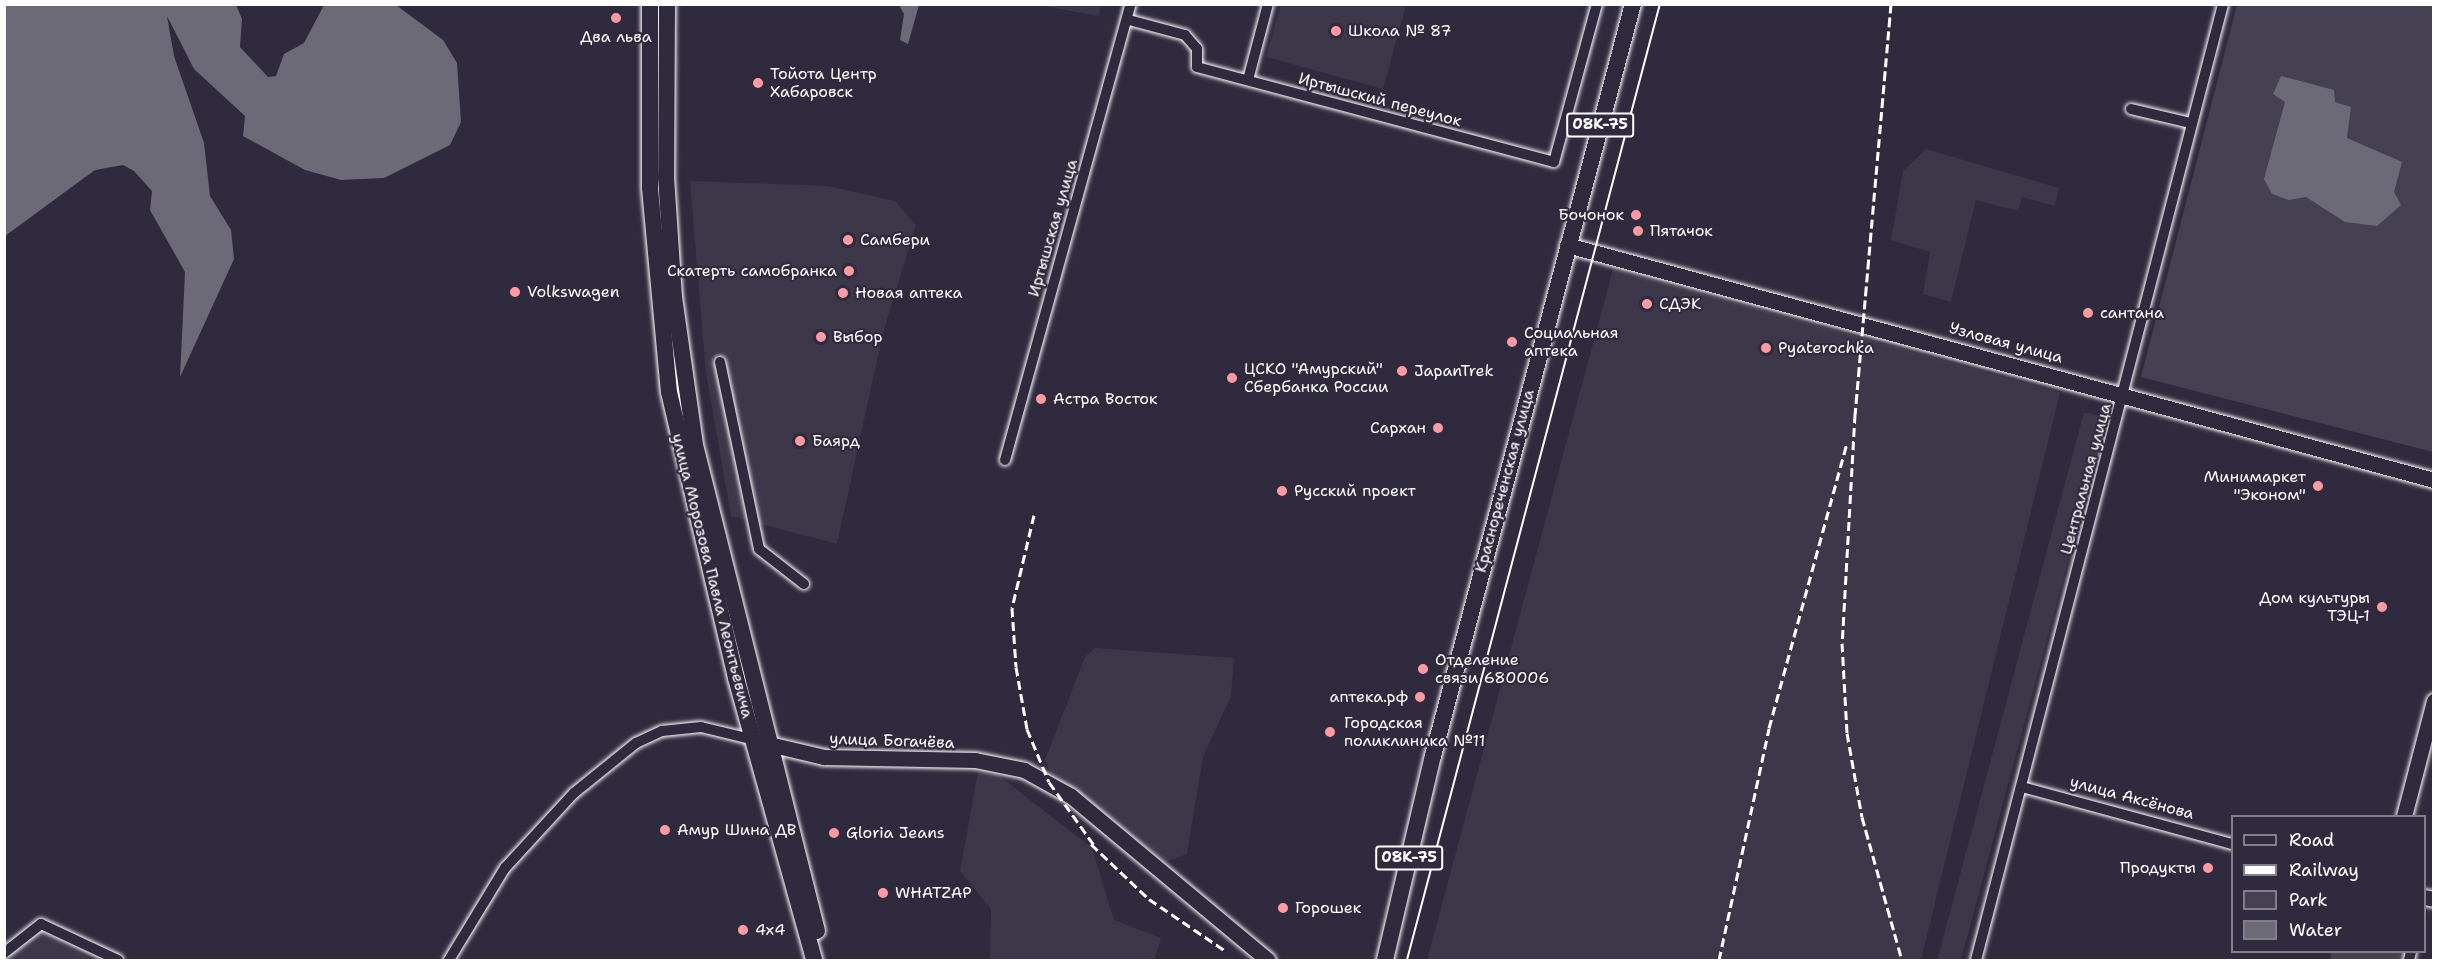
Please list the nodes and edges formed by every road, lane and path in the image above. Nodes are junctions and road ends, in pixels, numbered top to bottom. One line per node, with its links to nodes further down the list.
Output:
1 (650, 4): 19 (main road, улица Морозова Павла Леонтьевича)
2 (667, 4): 19 (main road, улица Морозова Павла Леонтьевича)
3 (1131, 4): 8 (street, Иртышская улица)
4 (1268, 4): 9 (street)
5 (1597, 4): 9 (street, Иртышский переулок)
6 (1633, 4): 12 (main road, Краснореченская улица / 08К-75)
7 (2223, 4): 11 (street, Центральная улица)
8 (1129, 20): 9 (street, Иртышский переулок); 15 (street, Иртышская улица)
9 (1248, 80)
10 (2131, 109): 11 (street)
11 (2190, 123): 14 (street, Центральная улица)
12 (1567, 245): 14 (street, Узловая улица); 29 (main road, Краснореченская улица / 08К-75)
13 (720, 362): 17 (street)
14 (2124, 394): 16 (street, Узловая улица); 20 (street, Центральная улица)
15 (1005, 460)
16 (2433, 480)
17 (804, 584)
18 (2433, 701): 21 (street)
19 (761, 742): 25 (street, улица Богачёва); 26 (main road, улица Морозова Павла Леонтьевича); 27 (main road, улица Морозова Павла Леонтьевича); 28 (street, улица Богачёва)
20 (2022, 787): 22 (street, улица Аксёнова); 30 (street, Центральная улица)
21 (2404, 815)
22 (2231, 844)
23 (4, 953): 24 (street)
24 (118, 960)
25 (449, 960)
26 (814, 960)
27 (825, 960)
28 (1268, 960)
29 (1385, 960)
30 (1976, 960)

